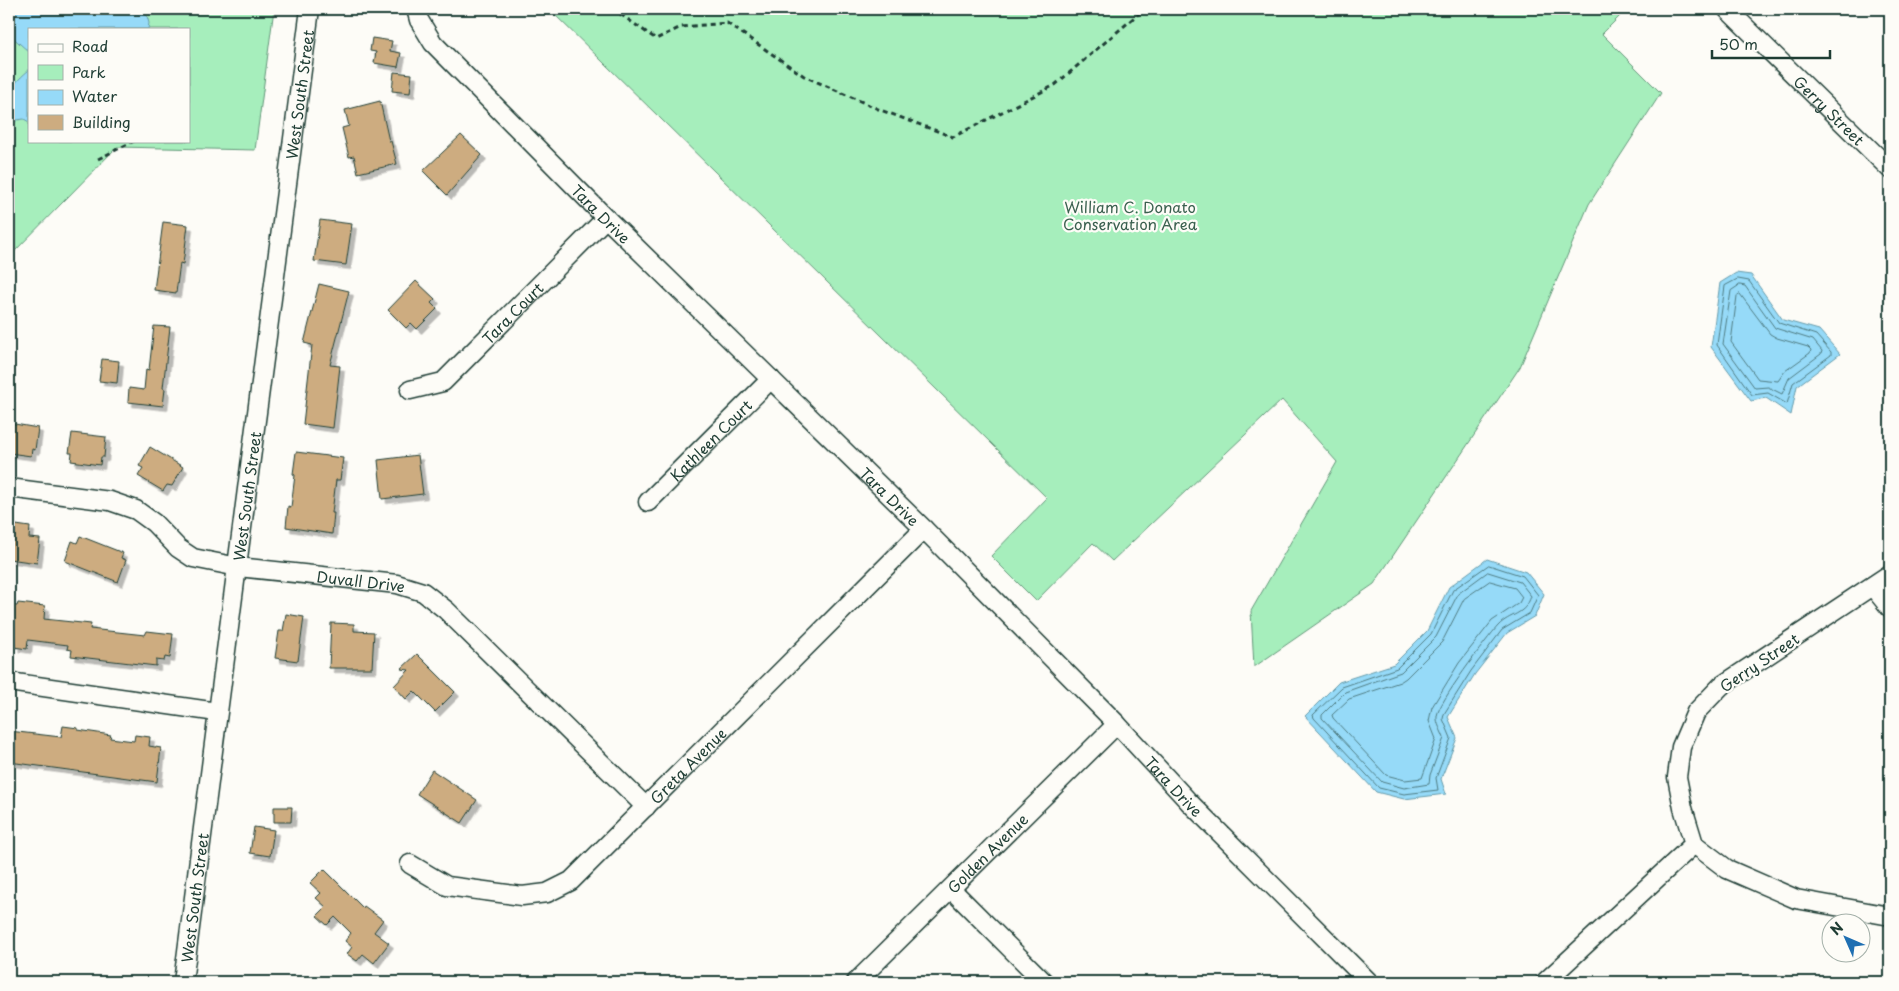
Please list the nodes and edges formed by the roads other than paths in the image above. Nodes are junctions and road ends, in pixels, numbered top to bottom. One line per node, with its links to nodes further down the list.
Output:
1 (310, 9): 11 (street, West South Street)
2 (416, 9): 5 (street, Tara Drive)
3 (1727, 9): 4 (street, Gerry Street)
4 (1890, 169)
5 (606, 218): 6 (street, Tara Drive); 7 (street, Tara Court)
6 (772, 379): 9 (street, Kathleen Court); 10 (street, Tara Drive)
7 (410, 390)
8 (9, 488): 11 (street, Duvall Drive)
9 (648, 502)
10 (924, 529): 17 (street, Tara Drive); 18 (street, Greta Avenue)
11 (238, 567): 16 (street, West South Street); 18 (street, Duvall Drive)
12 (1890, 574): 13 (street, Gerry Street)
13 (1872, 586): 14 (street); 19 (street, Gerry Street)
14 (1890, 608)
15 (9, 682): 16 (street)
16 (217, 712): 23 (street, West South Street)
17 (1117, 724): 21 (street, Golden Avenue); 26 (street, Tara Drive)
18 (646, 807): 20 (street, Greta Avenue)
19 (1694, 844): 22 (street); 27 (street)
20 (410, 864)
21 (951, 889): 24 (street, Golden Avenue); 25 (street)
22 (1890, 916)
23 (183, 982)
24 (856, 982)
25 (1044, 982)
26 (1370, 982)
27 (1545, 982)

